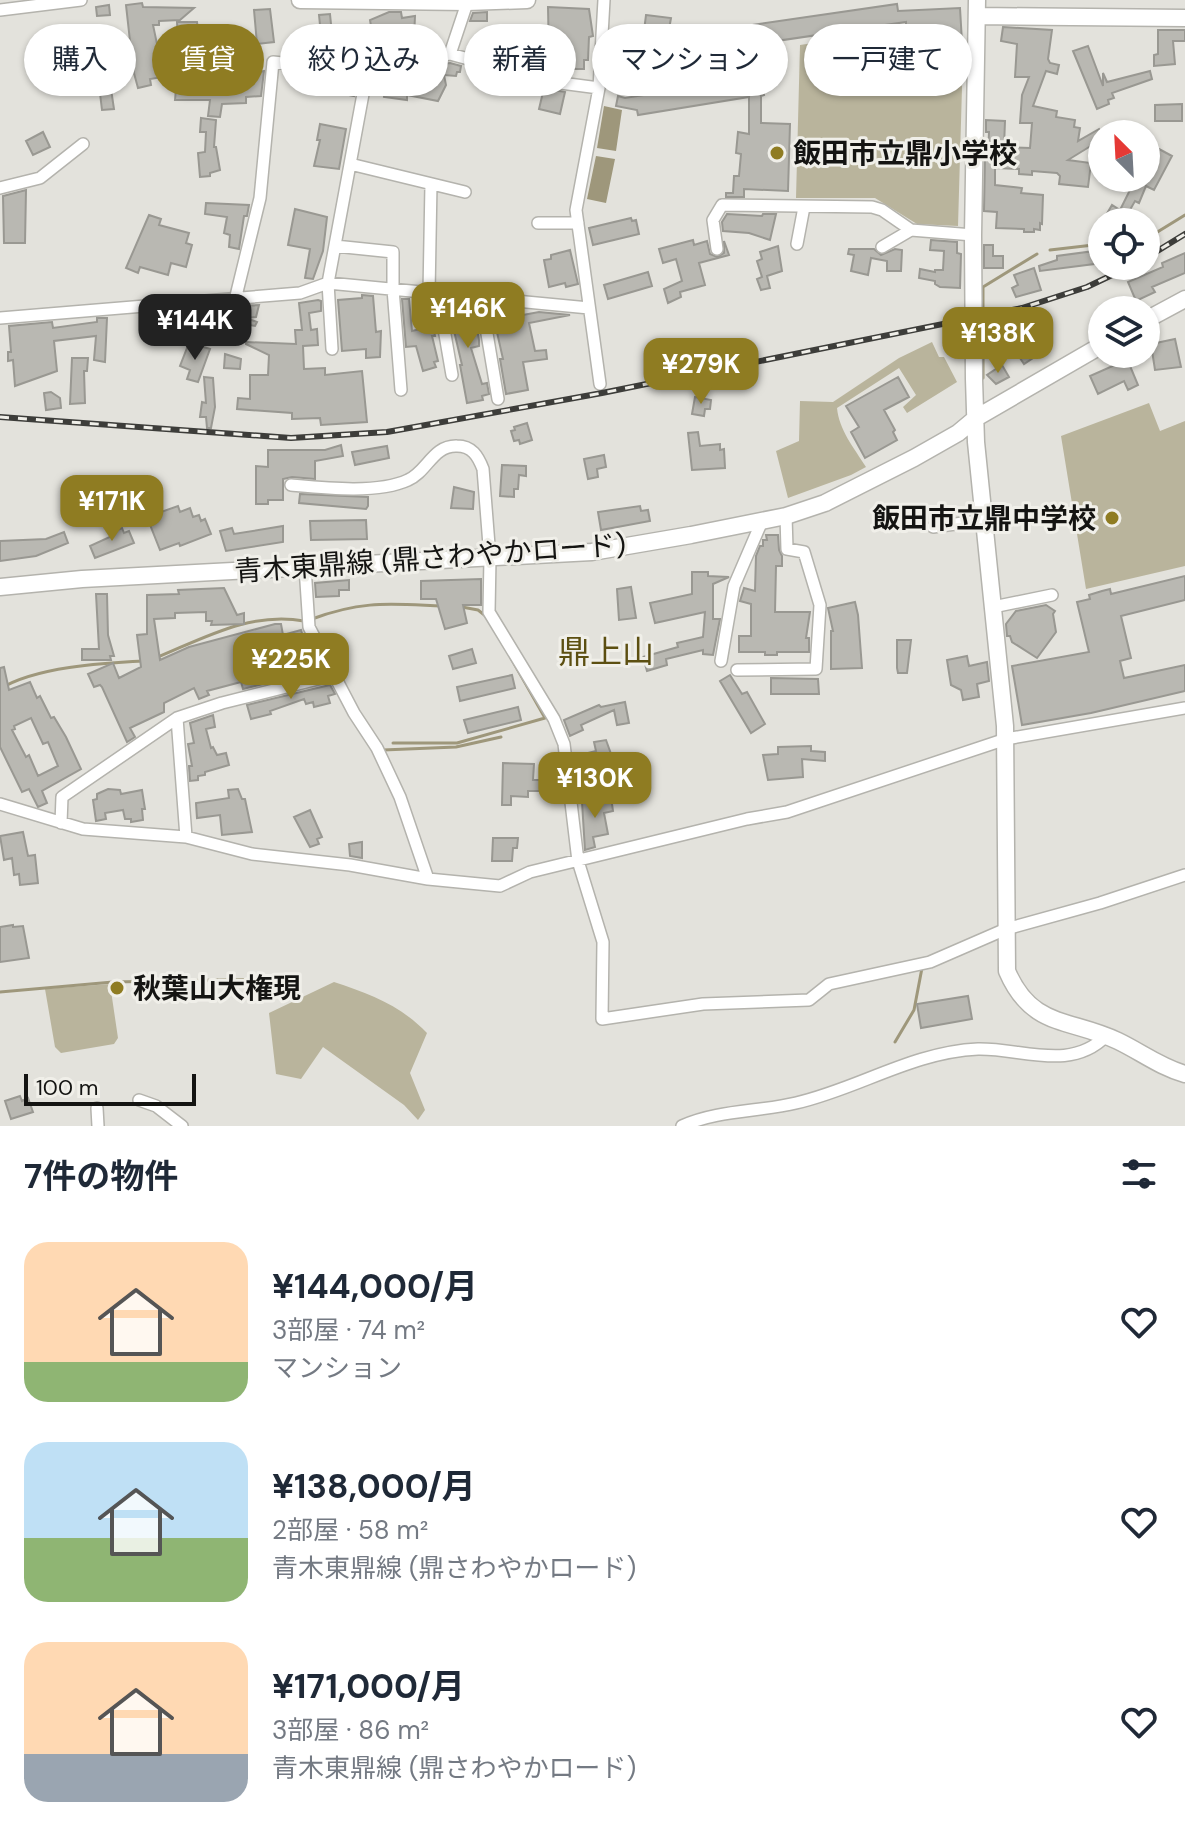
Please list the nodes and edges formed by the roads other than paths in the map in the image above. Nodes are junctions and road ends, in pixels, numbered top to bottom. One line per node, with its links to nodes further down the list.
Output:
1 (81, 0): 7 (street)
2 (300, 0): 5 (street)
3 (527, 0): 5 (street)
4 (604, 0): 9 (street)
5 (468, 1): 10 (street)
6 (977, 8): 8 (street); 24 (street)
7 (0, 10)
8 (1185, 18)
9 (603, 24)
10 (450, 54): 12 (street)
11 (280, 63): 34 (street)
12 (592, 87)
13 (363, 96): 16 (street)
14 (597, 96): 22 (street)
15 (83, 144): 18 (street)
16 (350, 164): 17 (street); 26 (street)
17 (431, 184): 19 (street); 31 (street)
18 (0, 188)
19 (465, 192)
20 (804, 207): 23 (street); 25 (street); 28 (street)
21 (538, 223): 22 (street)
22 (578, 223): 35 (street)
23 (911, 230): 24 (street); 27 (street)
24 (973, 235): 44 (street)
25 (797, 244)
26 (335, 246): 29 (street); 30 (street)
27 (882, 247)
28 (717, 249)
29 (328, 283): 30 (street); 34 (street); 38 (street)
30 (393, 289): 31 (street); 42 (street)
31 (433, 293): 32 (street); 40 (street)
32 (481, 298): 35 (street); 43 (street)
33 (1185, 299): 36 (street)
34 (235, 300): 37 (street)
35 (589, 308): 41 (street)
36 (1160, 312)
37 (0, 318)
38 (332, 349)
39 (1088, 353): 44 (street, 青木東鼎線 (鼎さわやかロード))
40 (452, 375)
41 (600, 384)
42 (401, 390)
43 (498, 399)
44 (976, 418): 46 (street, 青木東鼎線 (鼎さわやかロード)); 47 (street)
45 (291, 485): 50 (street)
46 (786, 516): 48 (street, 青木東鼎線 (鼎さわやかロード)); 56 (street)
47 (985, 520): 49 (street); 54 (street)
48 (762, 521): 50 (street, 青木東鼎線 (鼎さわやかロード)); 55 (street)
49 (933, 527)
50 (490, 558): 51 (street, 青木東鼎線 (鼎さわやかロード)); 64 (street)
51 (305, 567): 52 (street, 青木東鼎線 (鼎さわやかロード)); 57 (street)
52 (0, 587)
53 (1052, 595): 54 (street)
54 (993, 607): 60 (street)
55 (721, 661)
56 (737, 670)
57 (334, 675): 59 (street); 66 (street)
58 (1185, 708): 60 (street)
59 (177, 718): 62 (street); 63 (street)
60 (1006, 739): 64 (street); 67 (street)
61 (0, 804): 62 (street)
62 (61, 823): 63 (street)
63 (186, 837): 66 (street)
64 (578, 861): 66 (street); 67 (street)
65 (1185, 875): 67 (street)
66 (428, 879)
67 (1006, 929): 68 (street)
68 (1106, 1036): 69 (street); 74 (street)
69 (1185, 1074)
70 (139, 1100): 73 (street)
71 (97, 1108): 72 (street)
72 (98, 1126)
73 (182, 1126)
74 (682, 1126)

